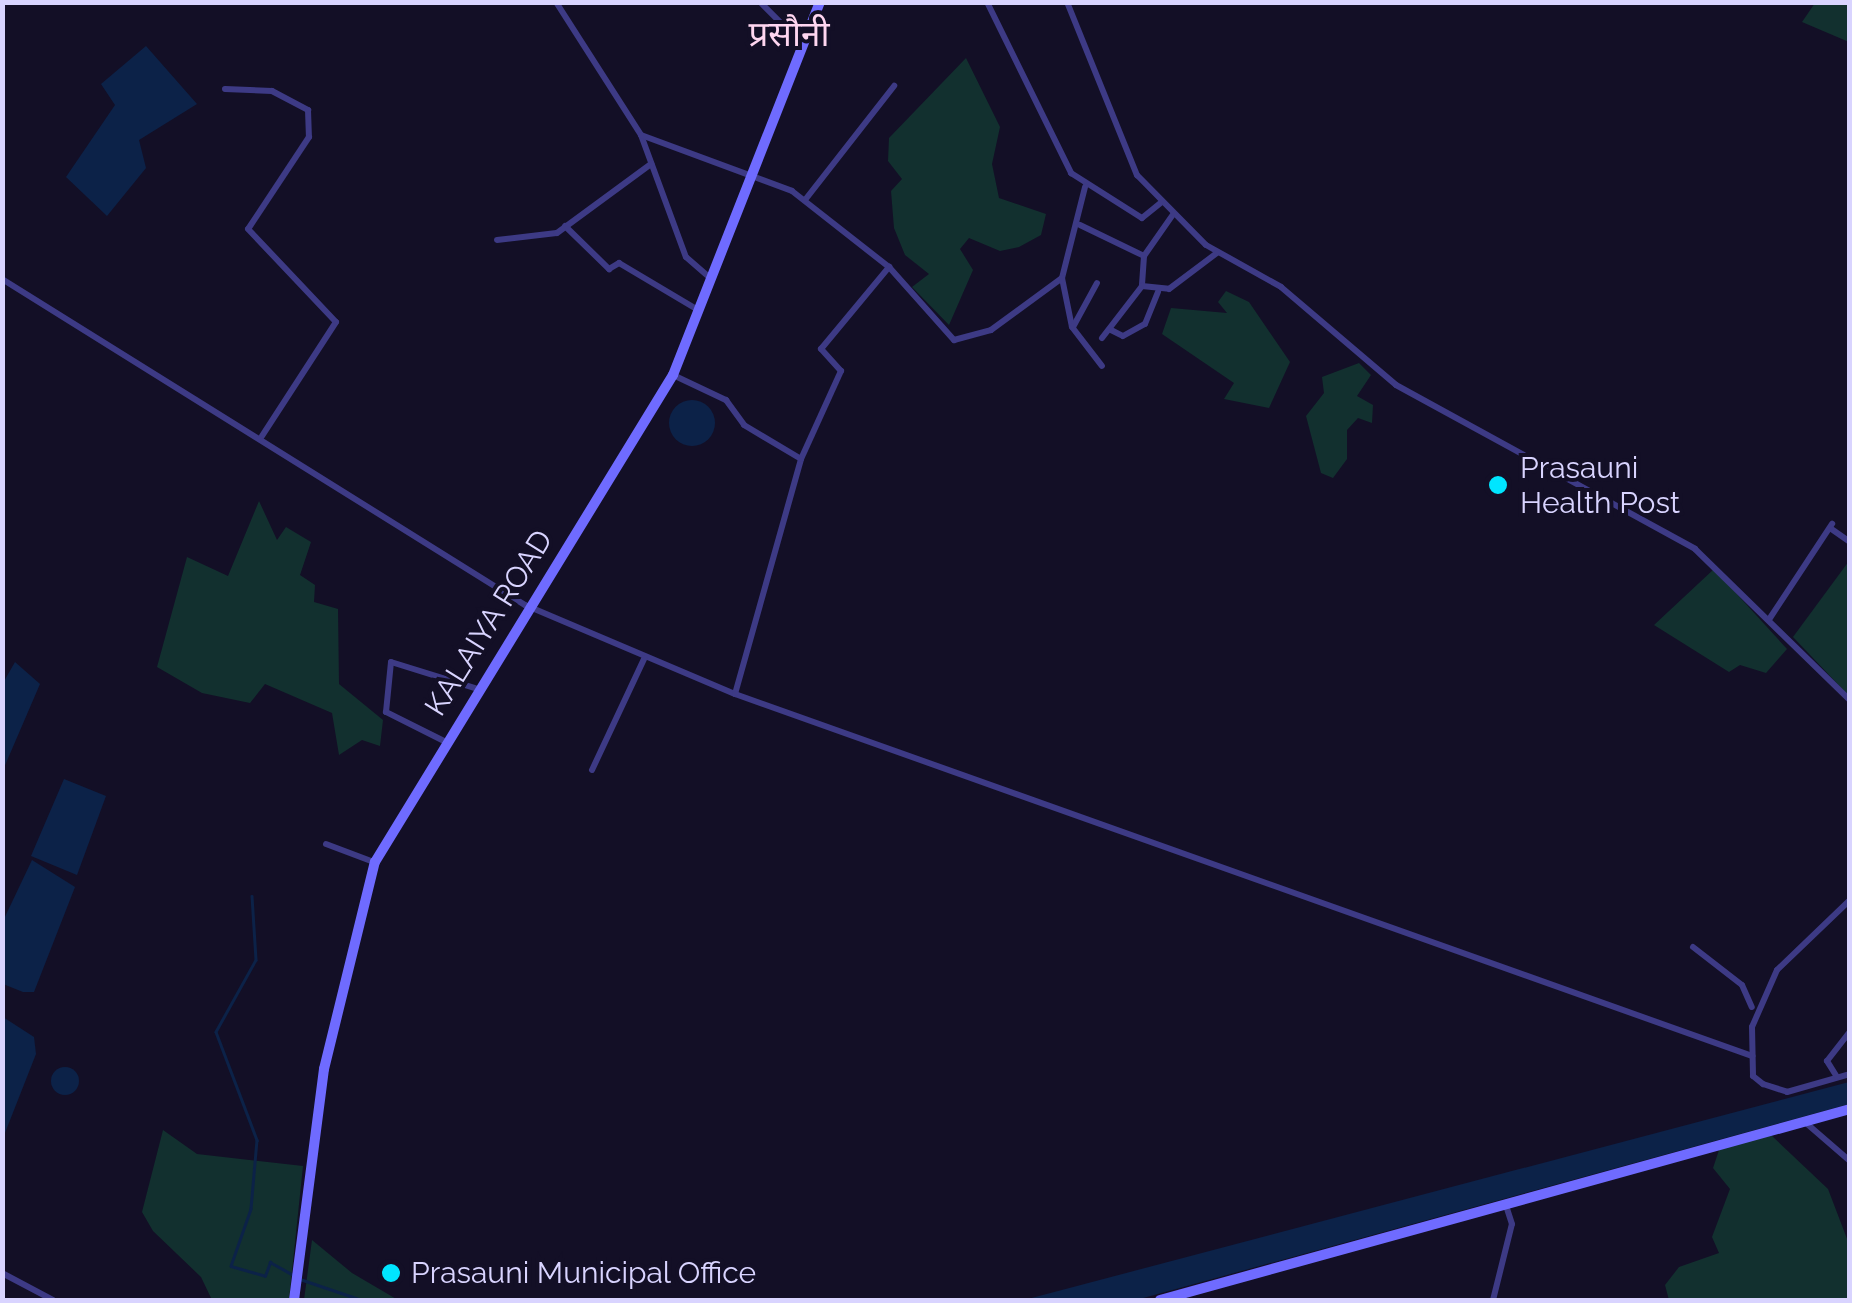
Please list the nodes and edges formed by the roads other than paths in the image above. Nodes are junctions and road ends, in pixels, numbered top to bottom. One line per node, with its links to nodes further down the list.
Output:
1 (556, 2): 9 (street)
2 (760, 2): 6 (street)
3 (820, 2): 6 (main road, KALAIYA ROAD)
4 (986, 2): 12 (street)
5 (1067, 2): 14 (street)
6 (801, 44): 11 (main road, KALAIYA ROAD)
7 (894, 86): 13 (street)
8 (225, 89): 34 (street)
9 (642, 135): 10 (street); 11 (street)
10 (651, 164): 17 (street); 23 (street)
11 (748, 173): 13 (street); 23 (main road, KALAIYA ROAD)
12 (1085, 187): 14 (street); 16 (street)
13 (805, 200): 21 (street)
14 (1162, 202): 15 (street)
15 (1174, 213): 19 (street); 20 (street)
16 (1080, 225): 20 (street); 24 (street)
17 (565, 226): 18 (street); 28 (street)
18 (497, 240)
19 (1217, 253): 27 (street); 38 (street)
20 (1144, 256): 26 (street)
21 (889, 268): 24 (street); 35 (street)
22 (2, 278): 34 (street)
23 (710, 278): 28 (main road, KALAIYA ROAD)
24 (1062, 278): 29 (street)
25 (1096, 283): 29 (street)
26 (1142, 286): 27 (street); 30 (street)
27 (1158, 292): 30 (street)
28 (698, 310): 33 (main road, KALAIYA ROAD)
29 (1072, 327): 32 (street)
30 (1110, 330): 31 (street)
31 (1102, 338)
32 (1102, 366)
33 (673, 375): 35 (street); 37 (main road, KALAIYA ROAD)
34 (262, 436): 37 (street)
35 (801, 459): 41 (street)
36 (1850, 542): 38 (street)
37 (526, 605): 39 (street); 40 (main road, KALAIYA ROAD)
38 (1770, 618): 42 (street)
39 (644, 659): 41 (street); 44 (street)
40 (475, 688): 43 (main road, KALAIYA ROAD); 43 (street)
41 (735, 694): 51 (street)
42 (1850, 700)
43 (444, 740): 46 (main road, KALAIYA ROAD)
44 (592, 770)
45 (326, 844): 46 (street)
46 (375, 862): 60 (main road, KALAIYA ROAD)
47 (1850, 900): 49 (street)
48 (1693, 947): 49 (street)
49 (1753, 1008): 51 (street)
50 (1850, 1032): 53 (street)
51 (1752, 1056): 53 (street)
52 (1850, 1074): 53 (street)
53 (1838, 1078)
54 (1850, 1109): 55 (main road)
55 (1804, 1121): 56 (street); 57 (main road)
56 (1850, 1161)
57 (1505, 1204): 61 (main road); 62 (street)
58 (2, 1273): 59 (street)
59 (52, 1300)
60 (294, 1300)
61 (1160, 1300)
62 (1493, 1300)

